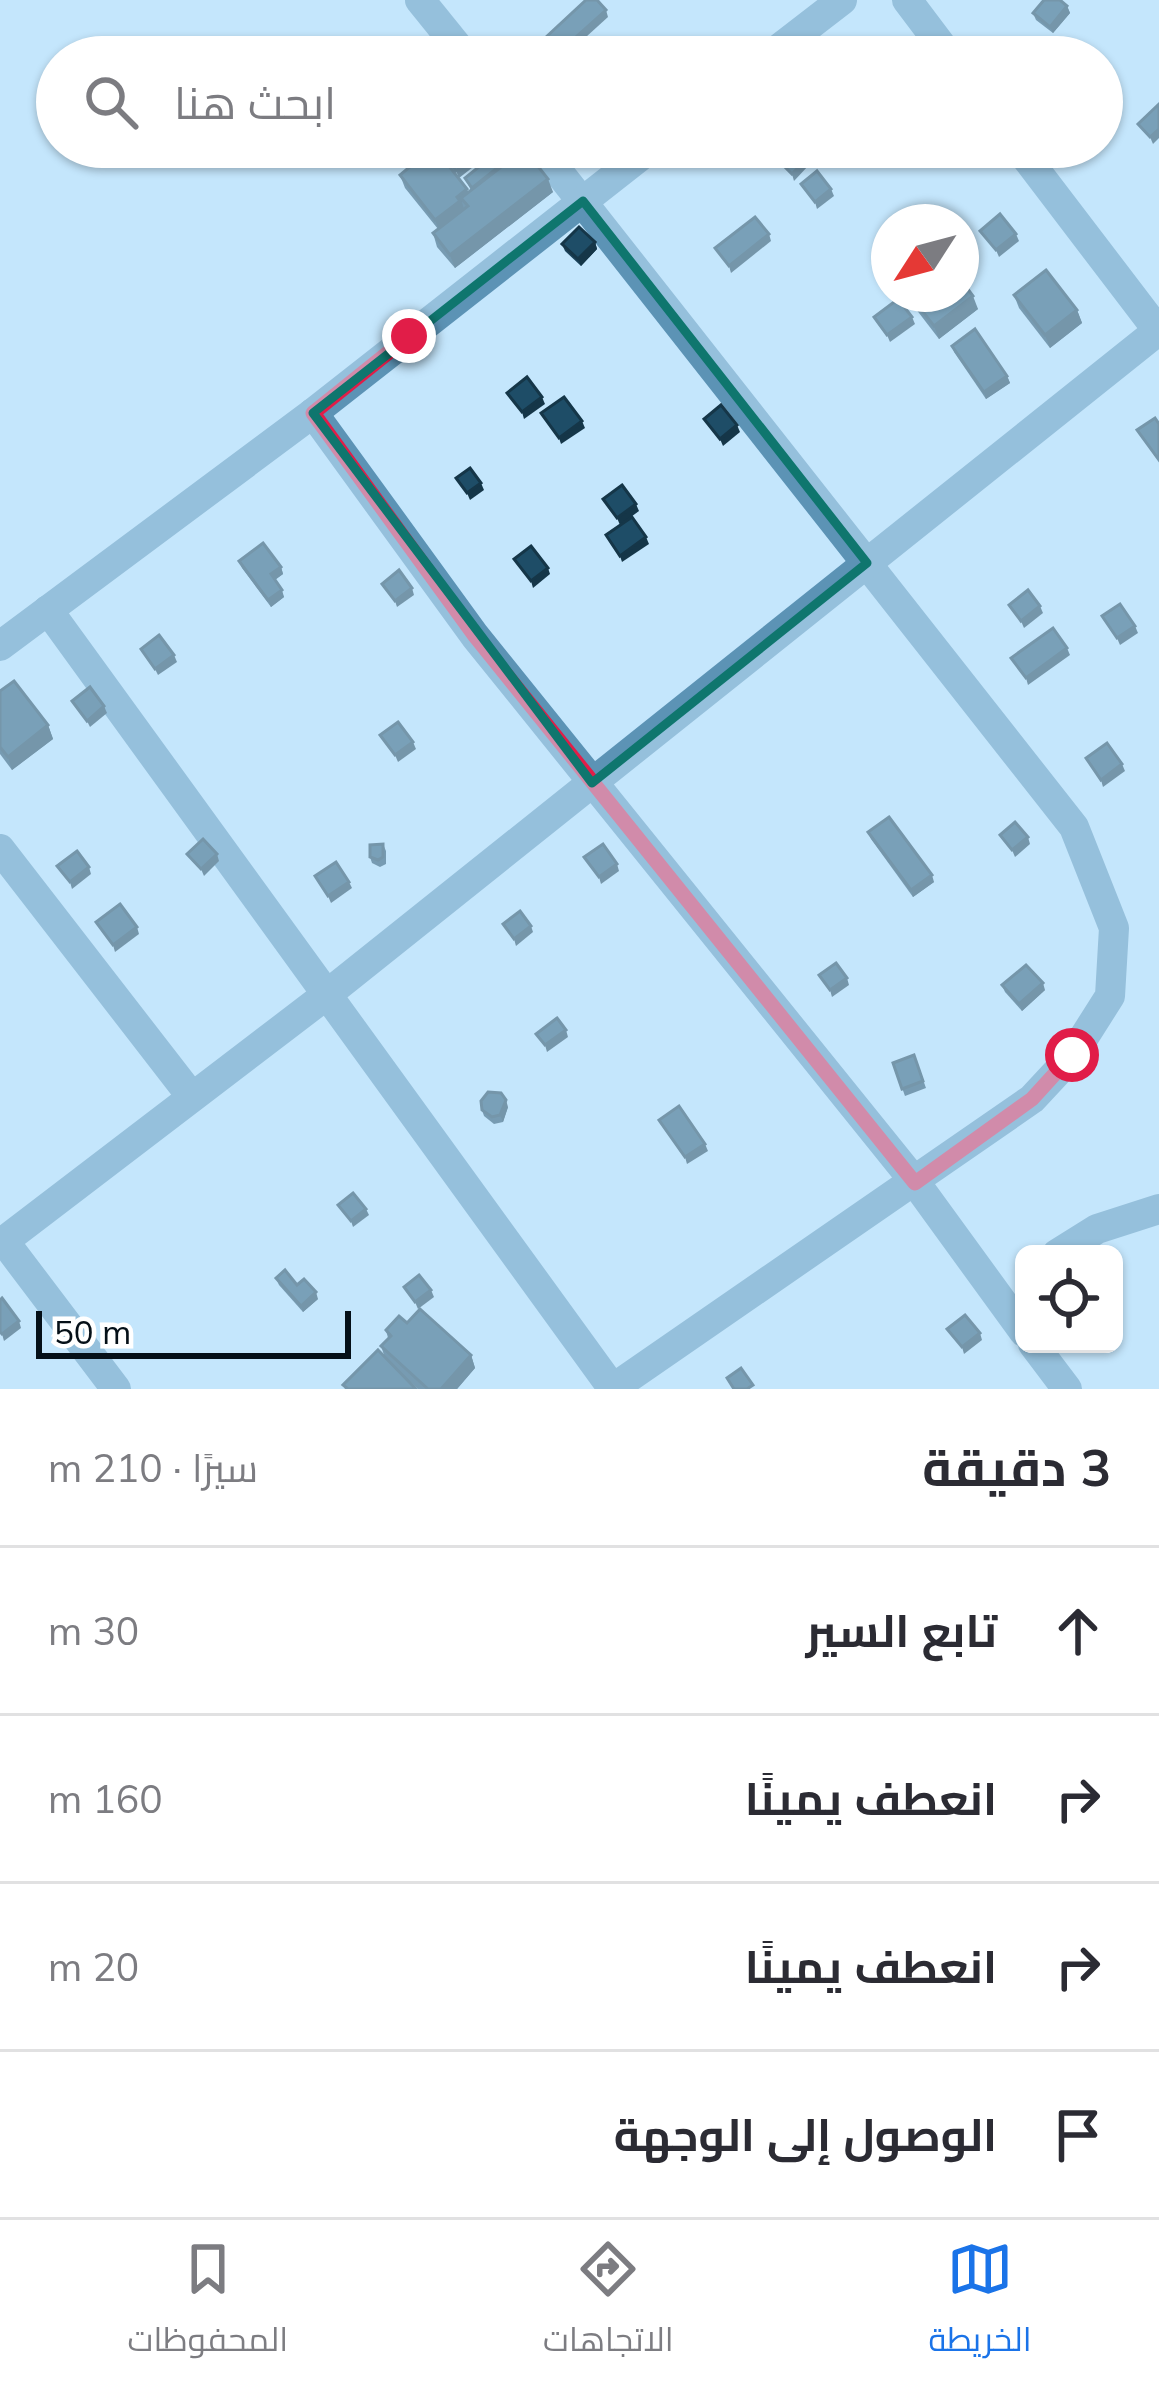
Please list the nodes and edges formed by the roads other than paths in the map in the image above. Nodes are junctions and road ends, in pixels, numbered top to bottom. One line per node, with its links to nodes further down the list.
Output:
1 (420, 0): 4 (street)
2 (842, 0): 5 (street)
3 (907, 0): 6 (street)
4 (449, 36)
5 (795, 36)
6 (934, 36)
7 (556, 168): 10 (street)
8 (625, 168): 10 (street)
9 (1034, 168): 11 (street)
10 (583, 201): 12 (street); 13 (street)
11 (1158, 331): 13 (street)
12 (313, 413): 14 (street); 16 (street)
13 (867, 563): 16 (street); 20 (street)
14 (48, 610): 15 (street); 18 (street)
15 (0, 646)
16 (592, 783): 18 (street); 20 (street)
17 (0, 849): 19 (street)
18 (325, 996): 19 (street); 27 (street)
19 (192, 1097): 22 (street)
20 (915, 1183): 24 (street); 27 (street)
21 (1159, 1208): 23 (street)
22 (2, 1243): 26 (street)
23 (1071, 1245)
24 (1012, 1290)
25 (1040, 1353): 28 (street)
26 (116, 1389)
27 (612, 1389)
28 (1067, 1389)

